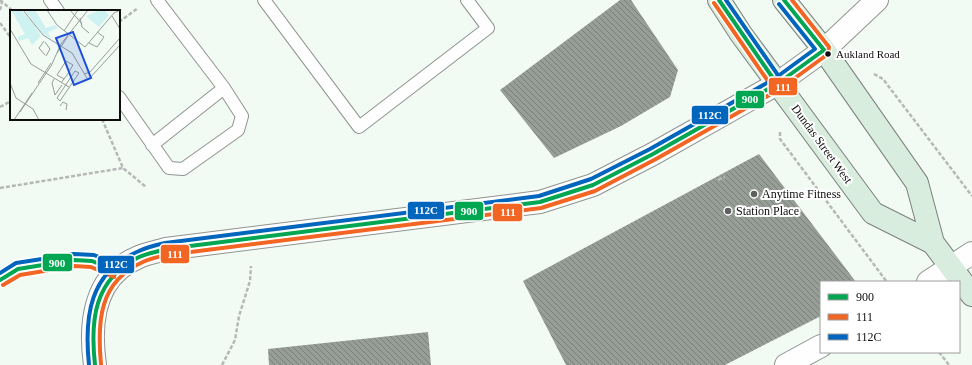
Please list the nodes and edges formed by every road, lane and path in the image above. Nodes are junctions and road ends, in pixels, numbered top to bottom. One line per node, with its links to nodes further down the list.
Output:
1 (50, 0): 12 (lane)
2 (157, 0): 19 (lane)
3 (264, 0): 4 (lane)
4 (467, 0)
5 (719, 0): 18 (main road, Dundas Street West)
6 (784, 0): 16 (main road, Dundas Street West)
7 (877, 0): 16 (street)
8 (1, 1): 10 (path); 11 (path)
9 (142, 4): 13 (path)
10 (0, 10)
11 (12, 10)
12 (57, 10)
13 (120, 21)
14 (0, 23): 15 (path)
15 (10, 37)
16 (824, 50): 18 (street); 31 (main road, Dundas Street West)
17 (869, 72): 30 (path)
18 (777, 84): 31 (main road, Dundas Street West); 35 (street)
19 (224, 88): 24 (lane); 24 (lane)
20 (120, 99): 24 (lane)
21 (10, 102): 22 (path)
22 (0, 107)
23 (102, 120): 25 (path)
24 (152, 145)
25 (123, 168): 28 (path); 29 (path)
26 (725, 178): 27 (path)
27 (718, 180)
28 (146, 187)
29 (0, 188)
30 (972, 196)
31 (933, 243): 34 (main road, Dundas Street West)
32 (972, 253): 34 (street)
33 (251, 266): 44 (path)
34 (951, 267): 39 (street); 40 (main road, Dundas Street West)
35 (116, 271): 37 (lane); 43 (street)
36 (882, 275): 38 (path)
37 (0, 280)
38 (886, 281)
39 (930, 281)
40 (972, 295)
41 (820, 347): 45 (street)
42 (940, 353): 46 (path)
43 (95, 365)
44 (222, 365)
45 (786, 365)
46 (949, 365)

